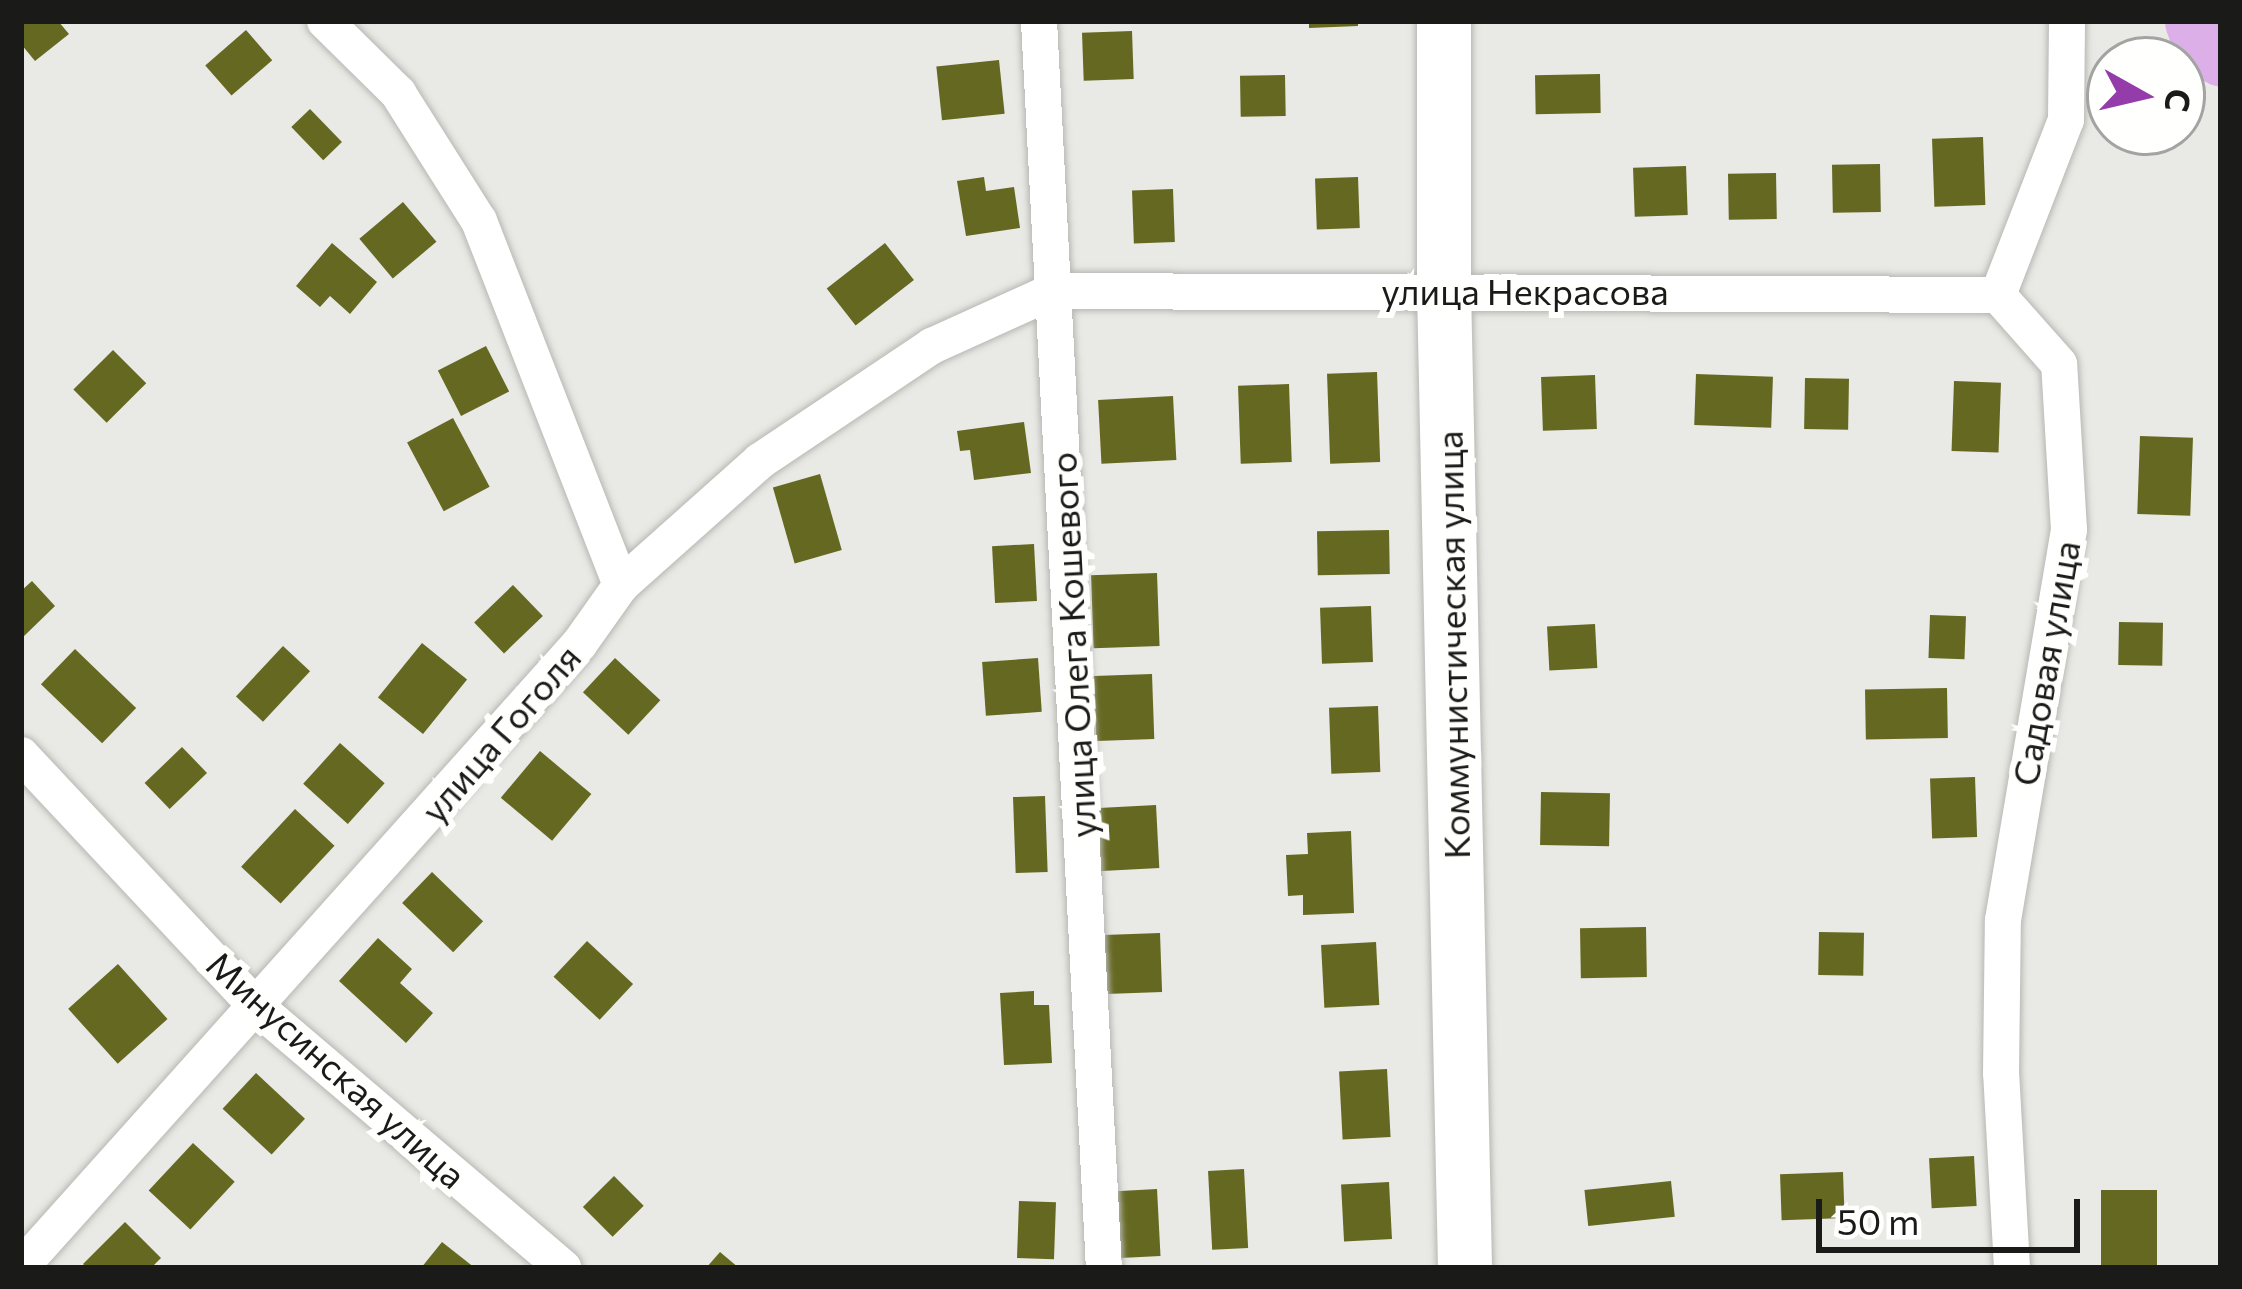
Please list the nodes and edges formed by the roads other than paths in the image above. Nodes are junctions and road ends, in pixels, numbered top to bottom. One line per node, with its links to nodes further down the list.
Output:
1 (325, 21): 8 (street)
2 (1039, 21): 6 (street, улица Олега Кошевого)
3 (1444, 21): 5 (street, Коммунистическая улица)
4 (2067, 21): 7 (street)
5 (1444, 289): 6 (street, улица Некрасова); 7 (street, улица Некрасова); 14 (street, Коммунистическая улица)
6 (1053, 291): 8 (street, улица Гоголя); 13 (street, улица Олега Кошевого)
7 (1998, 295): 15 (street, Садовая улица)
8 (621, 585): 10 (street, улица Гоголя)
9 (21, 755): 10 (street, Минусинская улица)
10 (258, 1008): 11 (street, улица Гоголя); 12 (street, Минусинская улица)
11 (21, 1267)
12 (563, 1268)
13 (1104, 1268)
14 (1466, 1268)
15 (2012, 1268)

